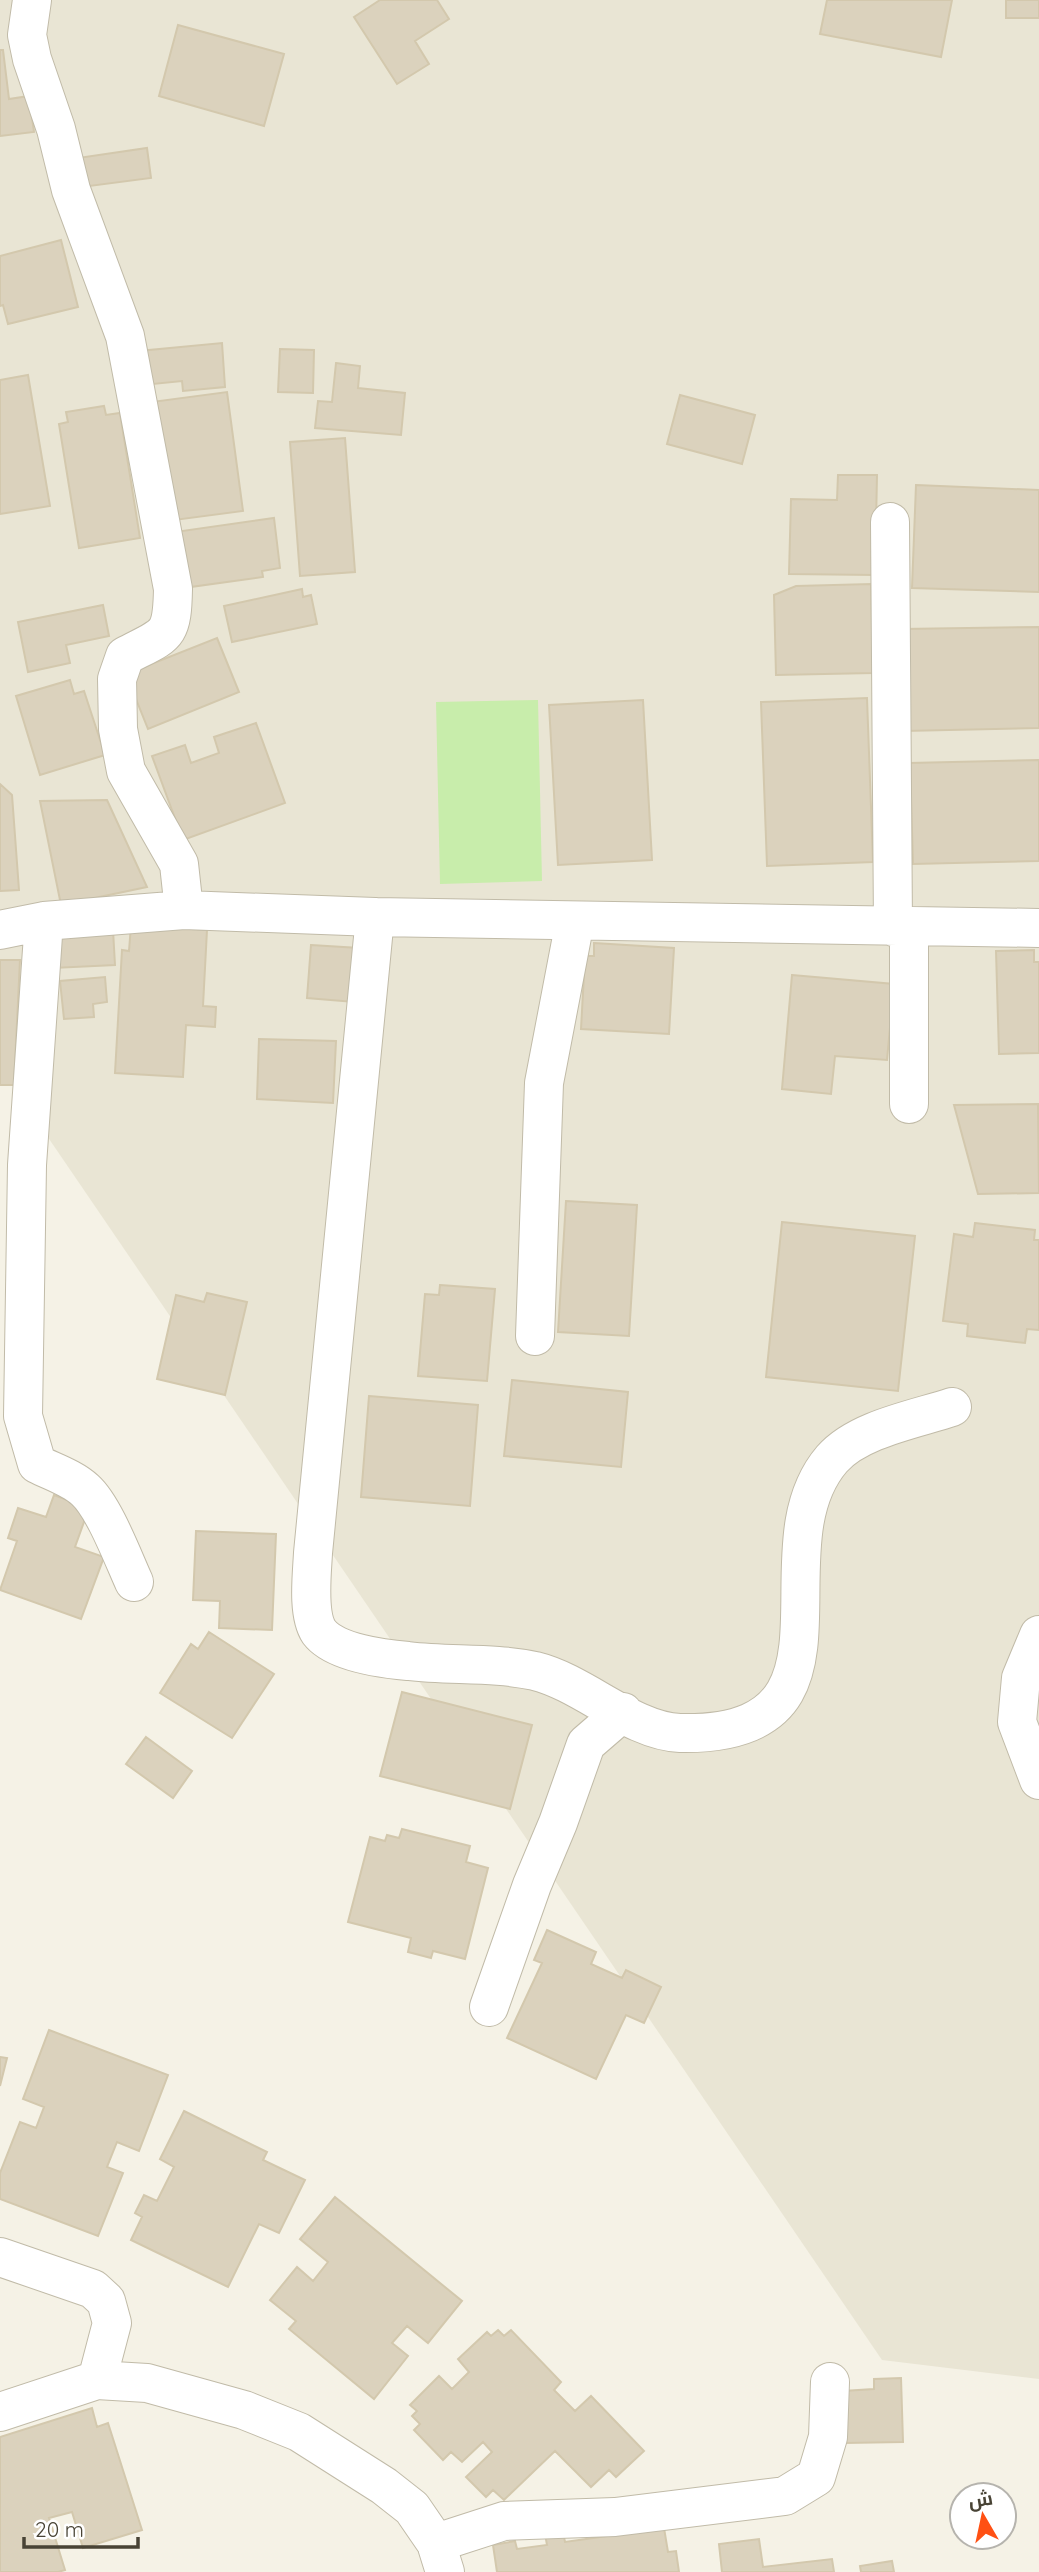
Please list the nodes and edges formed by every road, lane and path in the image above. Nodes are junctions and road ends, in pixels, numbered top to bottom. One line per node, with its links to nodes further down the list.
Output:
1 (32, 0): 3 (street)
2 (890, 522): 7 (street)
3 (184, 910): 4 (street); 5 (street)
4 (375, 917): 6 (street); 15 (street)
5 (44, 921): 9 (street); 13 (street)
6 (575, 921): 7 (street); 11 (street)
7 (901, 927): 8 (street); 10 (street)
8 (1039, 929)
9 (0, 930)
10 (909, 1104)
11 (535, 1336)
12 (952, 1407): 15 (street)
13 (134, 1582)
14 (1039, 1635): 16 (street)
15 (623, 1712): 17 (street)
16 (1039, 1780)
17 (489, 2007)
18 (0, 2257): 19 (street)
19 (97, 2380): 21 (street); 22 (street)
20 (830, 2382): 22 (street)
21 (0, 2412)
22 (440, 2557)

